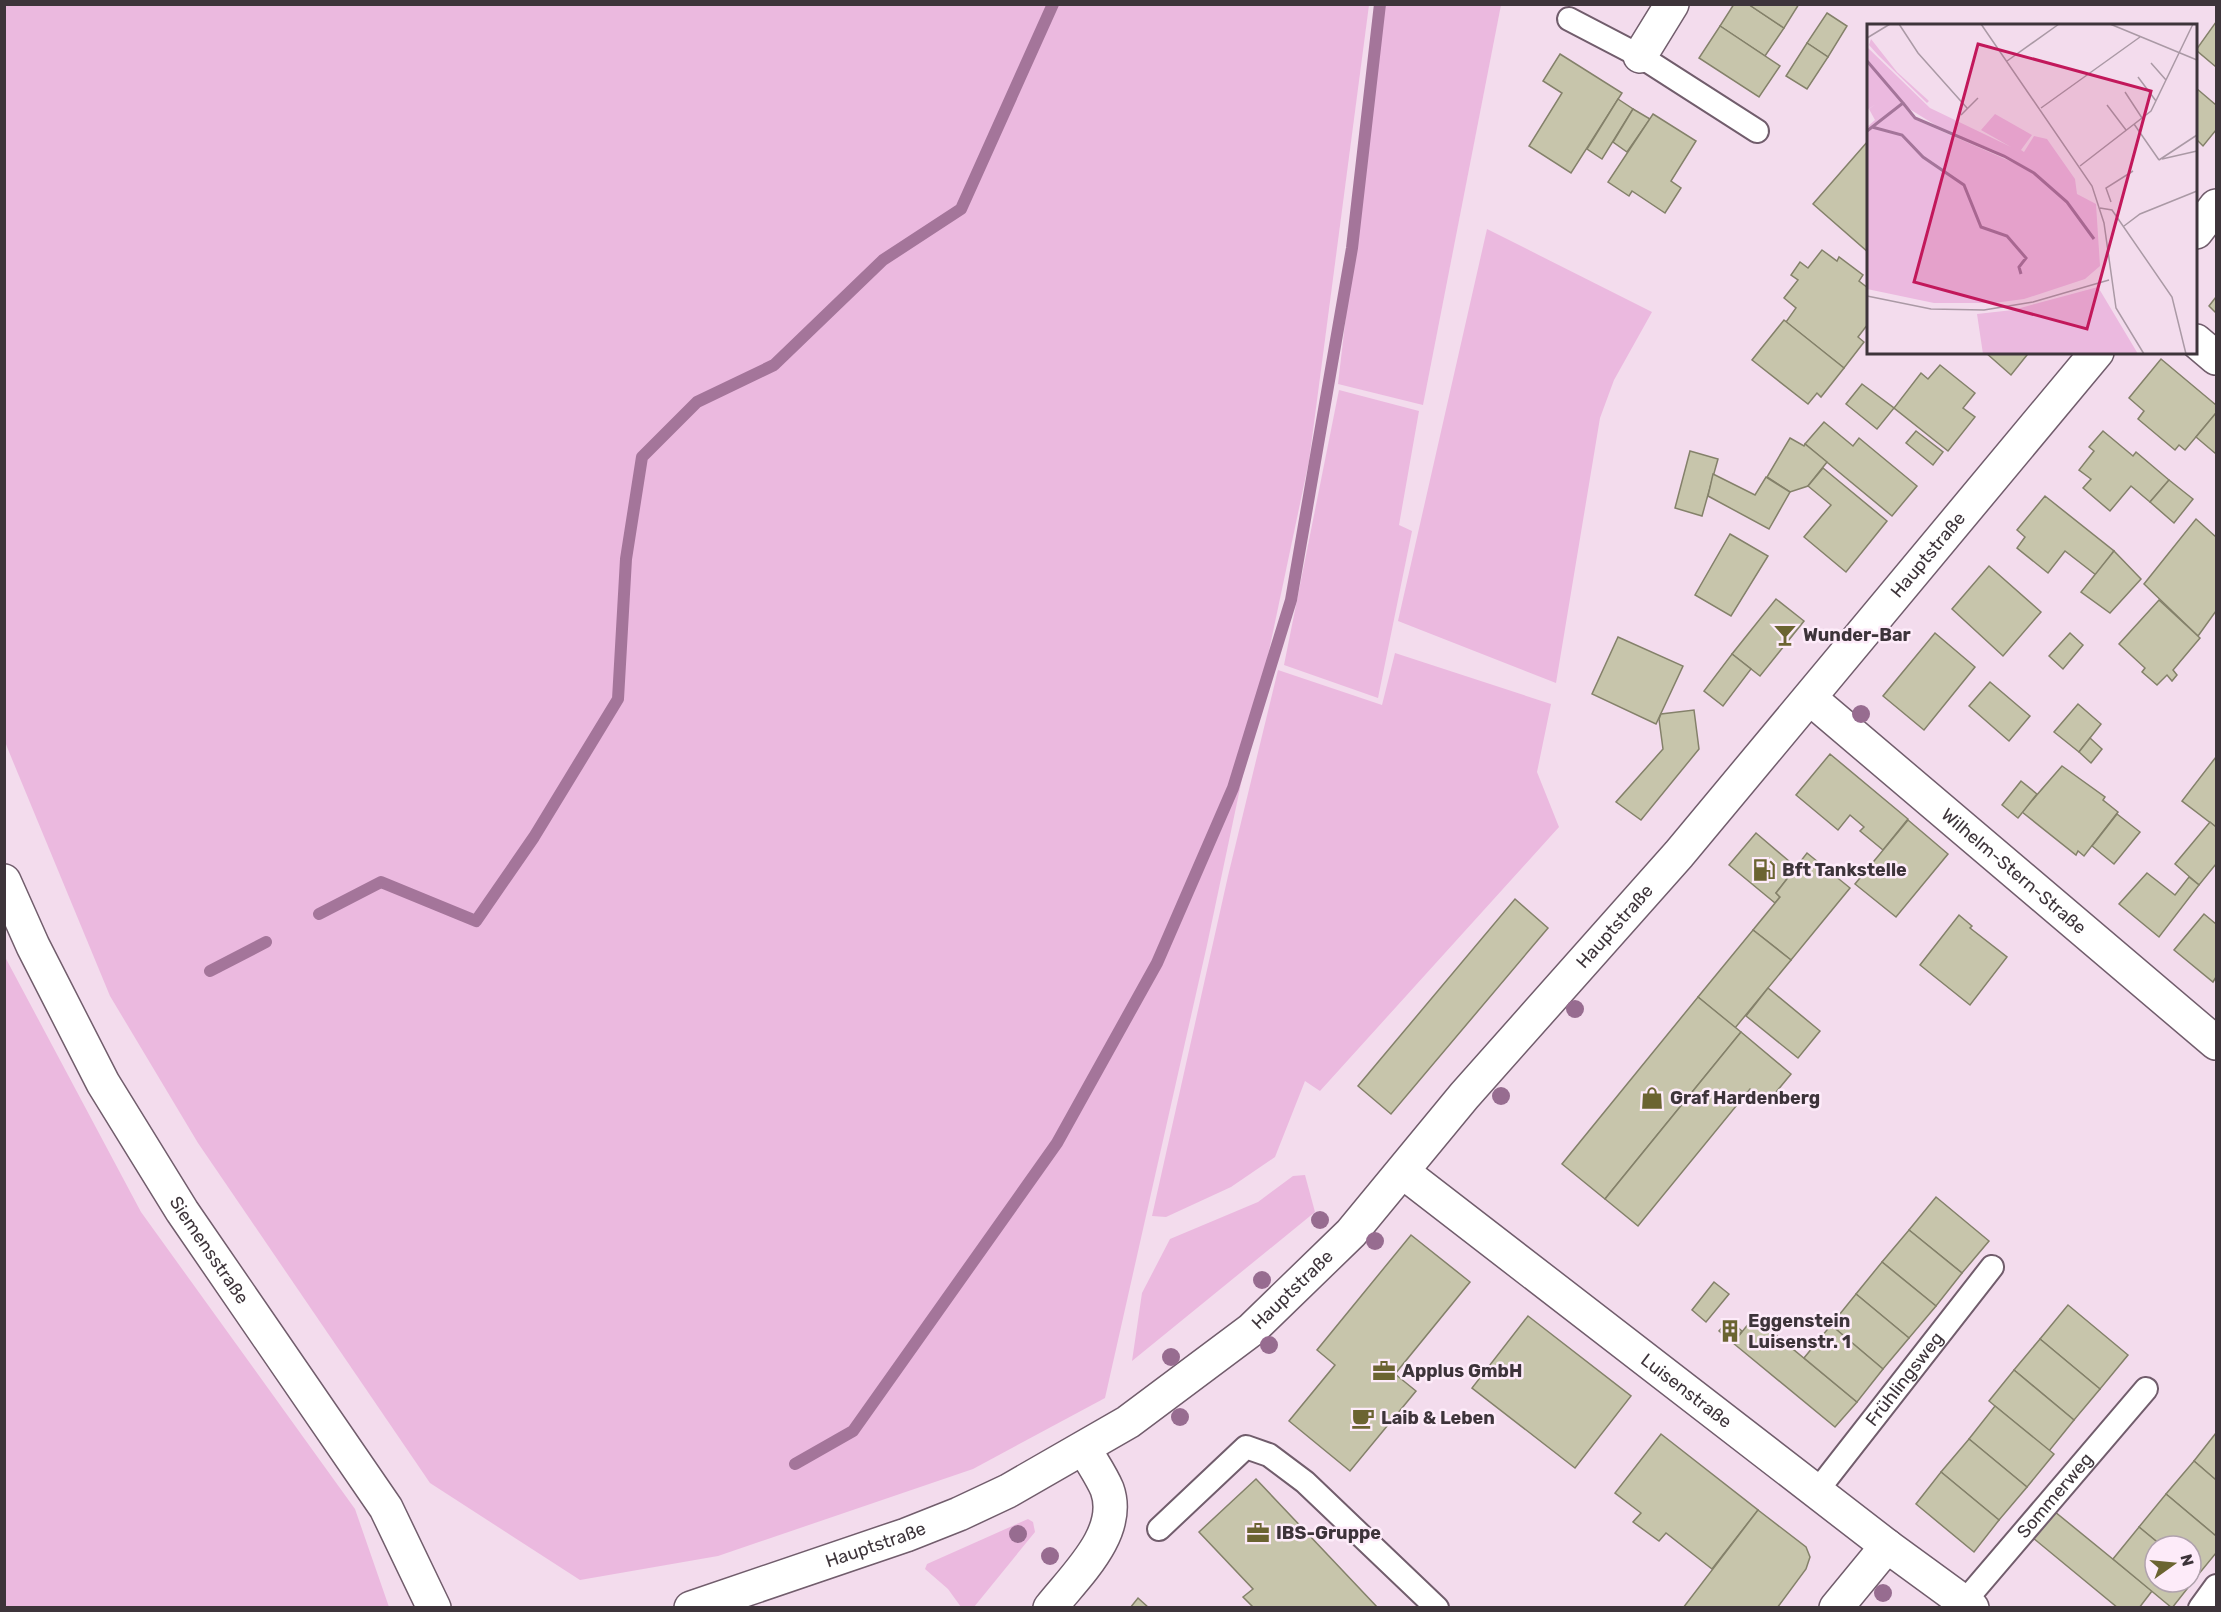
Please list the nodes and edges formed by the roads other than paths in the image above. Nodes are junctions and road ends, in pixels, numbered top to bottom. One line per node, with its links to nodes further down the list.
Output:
1 (1672, 4): 3 (street)
2 (1569, 19): 3 (lane)
3 (1640, 56): 4 (lane)
4 (1757, 131)
5 (2217, 206): 6 (street)
6 (2197, 230)
7 (2197, 342): 9 (street)
8 (2095, 354): 10 (street, Hauptstraße)
9 (2217, 358)
10 (1811, 699): 12 (street, Wilhelm-Stern-Straße); 13 (street, Hauptstraße)
11 (4, 881): 22 (street, Siemensstraße)
12 (2217, 1043)
13 (1403, 1172): 16 (street, Hauptstraße); 17 (street, Luisenstraße)
14 (1992, 1267): 17 (lane, Frühlingsweg)
15 (2146, 1389): 21 (lane, Sommerweg)
16 (1084, 1449): 23 (street, Hauptstraße); 24 (street)
17 (1817, 1491): 19 (street, Luisenstraße)
18 (1159, 1529): 25 (lane)
19 (1887, 1546): 21 (street, Luisenstraße); 26 (street)
20 (2217, 1586): 27 (lane)
21 (1968, 1605)
22 (434, 1608)
23 (692, 1608)
24 (1050, 1608)
25 (1437, 1608)
26 (1836, 1608)
27 (2200, 1608)

